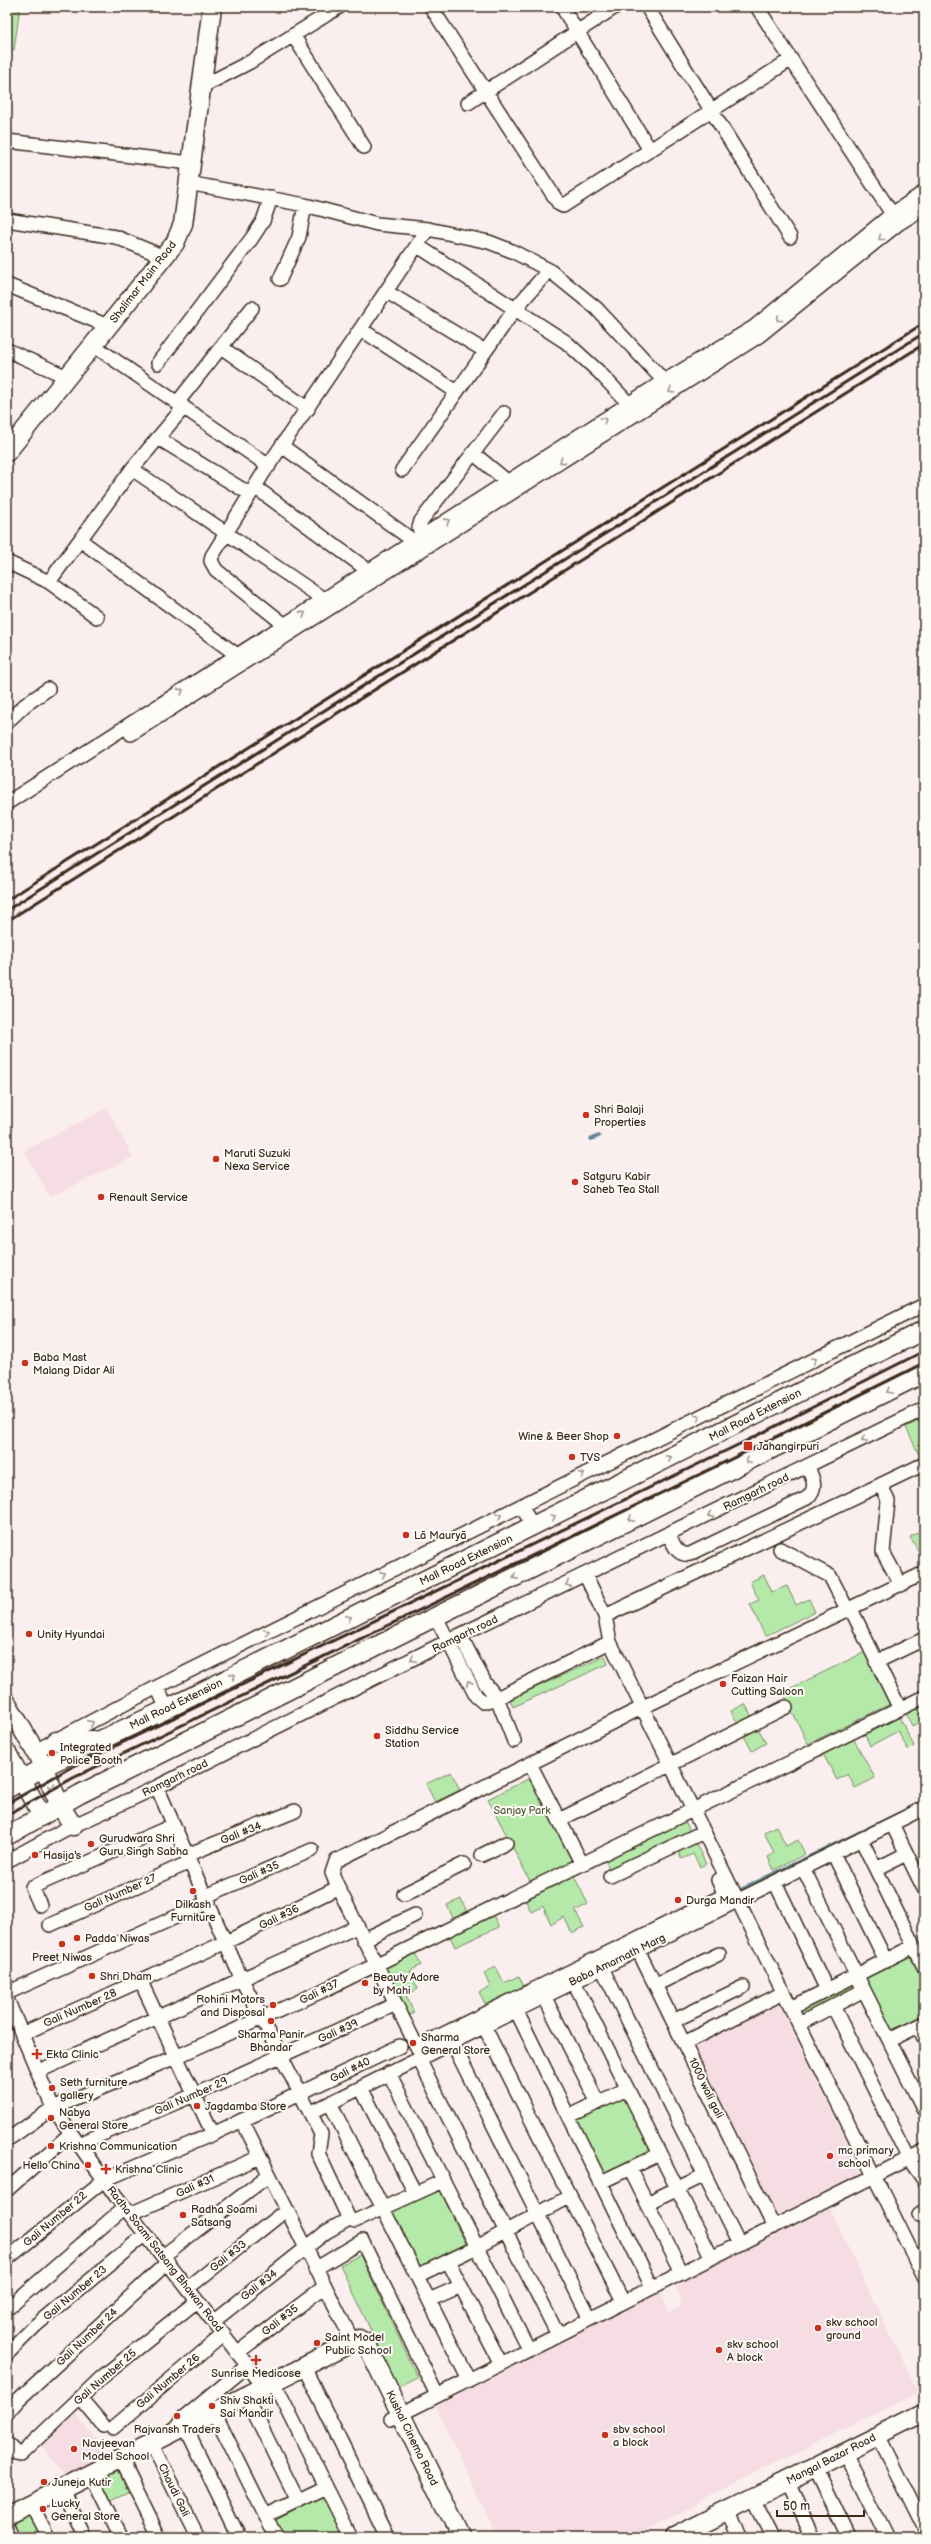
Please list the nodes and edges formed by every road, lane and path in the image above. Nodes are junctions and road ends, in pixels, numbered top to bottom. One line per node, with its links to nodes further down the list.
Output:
1 (212, 7): 11 (main road, Shalimar Main Road)
2 (338, 7): 9 (street)
3 (431, 7): 12 (street)
4 (562, 7): 8 (street)
5 (615, 7): 8 (street)
6 (647, 7): 14 (street)
7 (757, 7): 10 (street)
8 (577, 32): 12 (street); 17 (street)
9 (292, 35): 11 (street); 16 (street)
10 (790, 60): 14 (street); 24 (street)
11 (200, 87): 18 (main road, Shalimar Main Road)
12 (486, 91): 13 (street); 17 (street)
13 (468, 103)
14 (711, 111): 17 (street); 27 (street)
15 (7, 141): 18 (street)
16 (364, 147)
17 (650, 150)
18 (190, 163): 19 (main road, Shalimar Main Road)
19 (188, 183): 21 (street); 29 (main road, Shalimar Main Road)
20 (924, 192): 24 (street)
21 (271, 198): 22 (street); 42 (street)
22 (305, 205): 26 (street); 31 (street)
23 (924, 208): 24 (street)
24 (895, 219): 44 (street); 72 (street, one-way to 72)
25 (7, 220): 29 (street)
26 (428, 229): 28 (street); 30 (street)
27 (790, 237)
28 (418, 246): 33 (street); 35 (street)
29 (164, 257): 36 (main road, Shalimar Main Road)
30 (549, 270): 35 (street); 44 (street)
31 (280, 279)
32 (7, 285): 36 (street)
33 (387, 292): 37 (street); 41 (street)
34 (252, 308): 39 (street)
35 (515, 309): 41 (street); 46 (street)
36 (108, 326): 38 (main road, Shalimar Main Road)
37 (362, 330): 45 (street); 48 (street)
38 (93, 345): 43 (main road, Shalimar Main Road); 47 (street)
39 (221, 347): 47 (street); 48 (street)
40 (7, 350): 43 (street)
41 (485, 352): 45 (street)
42 (158, 363)
43 (68, 377): 52 (main road, Shalimar Main Road)
44 (664, 381): 46 (street)
45 (457, 392): 56 (street)
46 (629, 404): 57 (street, one-way to 46)
47 (180, 405): 50 (street); 54 (street)
48 (308, 409): 51 (street)
49 (504, 412): 53 (street)
50 (158, 438): 55 (street); 58 (street)
51 (282, 446): 54 (street); 60 (street)
52 (9, 448)
53 (473, 453): 57 (street); 60 (street)
54 (269, 466): 58 (street)
55 (132, 469): 59 (street); 61 (street)
56 (402, 470)
57 (508, 482): 60 (street, one-way to 57)
58 (253, 491): 59 (street); 63 (street)
59 (226, 532): 65 (street); 67 (street)
60 (419, 539): 63 (street)
61 (80, 540): 64 (street); 68 (street)
62 (7, 562): 64 (street)
63 (369, 571): 65 (street)
64 (49, 582): 66 (street)
65 (325, 600): 67 (street, one-way to 65)
66 (98, 617)
67 (285, 625): 68 (street)
68 (237, 655): 71 (street, one-way to 68)
69 (48, 689): 70 (street)
70 (7, 722)
71 (9, 798)
72 (7, 812)
73 (923, 1307): 80 (street, one-way to 73)
74 (924, 1330): 81 (main road, Mall Road Extension, one-way to 74)
75 (924, 1373): 89 (main road, one-way to 89)
76 (924, 1409): 78 (street, Ramgarh road, one-way to 78)
77 (924, 1464): 79 (street)
78 (808, 1467): 82 (street, Ramgarh road, one-way to 82); 82 (street)
79 (881, 1485): 86 (street); 88 (street)
80 (522, 1505): 81 (street); 95 (street, one-way to 80)
81 (532, 1527): 100 (main road, Mall Road Extension, one-way to 81)
82 (669, 1535): 85 (street, Ramgarh road)
83 (780, 1549): 87 (street)
84 (924, 1573): 86 (street)
85 (586, 1576): 88 (street); 90 (street, Ramgarh road, one-way to 90)
86 (901, 1585): 87 (street)
87 (850, 1610): 94 (street); 102 (street)
88 (605, 1616): 93 (street)
89 (436, 1617): 92 (street); 114 (main road)
90 (460, 1635): 92 (street, Ramgarh road); 97 (street)
91 (924, 1639): 94 (street)
92 (448, 1642): 97 (street, one-way to 92); 112 (street, Ramgarh road, one-way to 112)
93 (610, 1642): 97 (street); 102 (street)
94 (876, 1662): 101 (street)
95 (157, 1687): 100 (street); 104 (street, one-way to 95)
96 (924, 1697): 101 (street, Gali #37)
97 (497, 1698): 105 (street)
98 (7, 1703): 106 (main road)
99 (786, 1707): 109 (street)
100 (167, 1709): 103 (main road, Mall Road Extension)
101 (900, 1709): 117 (street, Gali #37)
102 (639, 1710): 108 (street); 109 (street)
103 (103, 1739): 104 (main road); 110 (main road, Mall Road Extension)
104 (56, 1741): 106 (street)
105 (514, 1741)
106 (35, 1751): 110 (main road)
107 (7, 1753): 111 (main road)
108 (530, 1764): 119 (street); 149 (street)
109 (667, 1766): 117 (street); 119 (street)
110 (43, 1767): 111 (main road, Mall Road Extension); 114 (main road, one-way to 114)
111 (22, 1780): 113 (main road, Mall Road Extension); 118 (main road)
112 (157, 1787): 121 (street); 122 (street, Ramgarh road)
113 (7, 1789)
114 (60, 1805): 118 (main road); 122 (main road)
115 (923, 1809): 120 (street, Baba Amarnath Marg)
116 (295, 1811): 131 (street, Gali #34)
117 (689, 1812): 123 (street); 134 (street, Gali #37); 143 (street)
118 (42, 1816): 124 (main road)
119 (559, 1820): 134 (street)
120 (892, 1824): 125 (street, Baba Amarnath Marg); 129 (street)
121 (174, 1825): 131 (street); 144 (street)
122 (73, 1826): 132 (street, Ramgarh road)
123 (697, 1835): 137 (street); 146 (street)
124 (7, 1836)
125 (861, 1839): 128 (street, Baba Amarnath Marg); 136 (street)
126 (506, 1843): 130 (street)
127 (312, 1850): 142 (street, Gali #35)
128 (833, 1853): 135 (street, Baba Amarnath Marg); 154 (street)
129 (906, 1854): 136 (street); 139 (street)
130 (482, 1856)
131 (189, 1858): 142 (street); 147 (street, Gali Number 27)
132 (7, 1862)
133 (464, 1864): 141 (street)
134 (582, 1864): 155 (street, Gali #37)
135 (803, 1868): 138 (street, Baba Amarnath Marg); 158 (street)
136 (876, 1869): 151 (street)
137 (610, 1876)
138 (775, 1882): 143 (street, Baba Amarnath Marg); 164 (street)
139 (924, 1890)
140 (331, 1891): 150 (street, Gali #36)
141 (404, 1894)
142 (207, 1899): 150 (street); 167 (street)
143 (737, 1900): 146 (street, Baba Amarnath Marg); 166 (street)
144 (40, 1906)
145 (415, 1915): 149 (street)
146 (680, 1923): 152 (street, Baba Amarnath Marg); 185 (street)
147 (50, 1925)
148 (352, 1929): 160 (street)
149 (363, 1940): 155 (street)
150 (226, 1942): 159 (street, Gali Number 28); 160 (street)
151 (914, 1946): 154 (street); 156 (street)
152 (638, 1950): 157 (street, Baba Amarnath Marg); 162 (street, 1000 wali gali)
153 (719, 1954): 162 (street)
154 (886, 1961): 158 (street)
155 (376, 1964): 170 (street); 175 (street, Gali #37)
156 (924, 1967)
157 (602, 1968): 161 (street, Baba Amarnath Marg); 210 (street)
158 (856, 1975): 164 (street); 165 (street)
159 (140, 1980): 174 (street); 180 (street, Gali Number 28)
160 (242, 1980): 174 (street); 175 (street)
161 (574, 1982): 168 (street, Baba Amarnath Marg); 191 (street)
162 (655, 1985): 176 (street, 1000 wali gali)
163 (743, 1987): 176 (street)
164 (827, 1990): 172 (street)
165 (864, 1990): 171 (street); 181 (street)
166 (783, 1992): 172 (street); 183 (street)
167 (7, 1993)
168 (544, 1996): 173 (street, Baba Amarnath Marg); 195 (street)
169 (7, 1999): 180 (street, Radha Soami Satsang Bhawan Road)
170 (396, 2004): 185 (street); 187 (street, Gali #39)
171 (833, 2006): 177 (street); 208 (street)
172 (791, 2008): 177 (street)
173 (516, 2010): 178 (street, Baba Amarnath Marg); 199 (street)
174 (159, 2018): 186 (street); 188 (street)
175 (261, 2019): 186 (street); 187 (street)
176 (673, 2021): 183 (street, 1000 wali gali)
177 (799, 2024): 212 (street)
178 (484, 2026): 182 (street, Baba Amarnath Marg); 220 (street)
179 (922, 2029): 181 (street)
180 (22, 2034): 188 (street, Radha Soami Satsang Bhawan Road)
181 (889, 2040): 197 (street)
182 (452, 2042): 185 (street, Baba Amarnath Marg); 225 (street)
183 (684, 2043): 227 (street, 1000 wali gali)
184 (400, 2046): 193 (street, Gali #40)
185 (420, 2054): 189 (street, Baba Amarnath Marg); 228 (street)
186 (178, 2056): 192 (street); 196 (street)
187 (280, 2056): 192 (street, Gali Number 29); 193 (street)
188 (40, 2071): 196 (street, Radha Soami Satsang Bhawan Road)
189 (389, 2074): 190 (street, Baba Amarnath Marg); 215 (street)
190 (361, 2088): 194 (street, Baba Amarnath Marg); 219 (street)
191 (627, 2089): 195 (street); 206 (street)
192 (194, 2095): 202 (street); 204 (street, Gali Number 29)
193 (299, 2095): 198 (street); 200 (street, Gali #40)
194 (330, 2102): 198 (street, Baba Amarnath Marg); 222 (street)
195 (598, 2103): 199 (street)
196 (53, 2108): 201 (street, Radha Soami Satsang Bhawan Road); 203 (street)
197 (924, 2110)
198 (310, 2113): 226 (street)
199 (568, 2116): 216 (street)
200 (242, 2120): 202 (street, Gali #40); 207 (street)
201 (70, 2134): 204 (street, Radha Soami Satsang Bhawan Road); 218 (street)
202 (213, 2134): 213 (street, Gali Number 22)
203 (7, 2140)
204 (79, 2144): 213 (street, Radha Soami Satsang Bhawan Road)
205 (924, 2151): 208 (street)
206 (660, 2154): 209 (street); 217 (street)
207 (260, 2158): 211 (street); 224 (street, Gali #31)
208 (909, 2159): 212 (street); 214 (street)
209 (630, 2169): 216 (street); 221 (street)
210 (705, 2175): 217 (street); 230 (street)
211 (269, 2176): 223 (street); 235 (street, Gali Number 24)
212 (874, 2176): 227 (street); 240 (street)
213 (104, 2180): 224 (street, Radha Soami Satsang Bhawan Road); 234 (street, Gali Number 22)
214 (924, 2180)
215 (443, 2181): 219 (street, Gali #34); 231 (street)
216 (601, 2182): 243 (street)
217 (677, 2189): 221 (street); 233 (street)
218 (7, 2190)
219 (415, 2193): 222 (street, Gali #34)
220 (569, 2197): 225 (street); 247 (street)
221 (647, 2203): 238 (street)
222 (383, 2208): 226 (street, Gali #34); 239 (street)
223 (286, 2210): 232 (street); 244 (street, Gali #33)
224 (127, 2211): 229 (street, Radha Soami Satsang Bhawan Road); 248 (street, Gali #31)
225 (538, 2213): 228 (street); 249 (street)
226 (349, 2219): 232 (street, Gali #34)
227 (774, 2227): 230 (street)
228 (506, 2232): 231 (street); 252 (street)
229 (146, 2234): 235 (street, Radha Soami Satsang Bhawan Road); 256 (street, Gali Number 23)
230 (740, 2244): 233 (street)
231 (477, 2247): 236 (street); 254 (street)
232 (305, 2250): 237 (street); 250 (street, Gali #34)
233 (712, 2258): 238 (street)
234 (7, 2259)
235 (165, 2259): 244 (street, Radha Soami Satsang Bhawan Road); 266 (street, Gali Number 24)
236 (448, 2261): 239 (street); 241 (street)
237 (315, 2269): 242 (street); 262 (street)
238 (682, 2273): 243 (street)
239 (417, 2276): 245 (street)
240 (924, 2277)
241 (461, 2286): 245 (street); 257 (street)
242 (324, 2287): 253 (street); 255 (street, Gali #35)
243 (652, 2287): 247 (street)
244 (188, 2288): 246 (street, Radha Soami Satsang Bhawan Road)
245 (429, 2300): 260 (street)
246 (197, 2301): 250 (street, Radha Soami Satsang Bhawan Road); 264 (street, Gali Number 25)
247 (623, 2302): 249 (street)
248 (7, 2309)
249 (590, 2319): 252 (street)
250 (214, 2321): 251 (street, Radha Soami Satsang Bhawan Road)
251 (224, 2334): 255 (street, Radha Soami Satsang Bhawan Road); 264 (street, Gali Number 26)
252 (558, 2335): 254 (street)
253 (358, 2341): 259 (main road); 268 (main road, Kushal Cinema Road)
254 (529, 2350): 257 (street)
255 (237, 2353): 258 (street, Radha Soami Satsang Bhawan Road)
256 (7, 2354)
257 (501, 2364): 260 (street)
258 (247, 2366): 261 (street, Radha Soami Satsang Bhawan Road); 269 (street)
259 (304, 2366): 261 (main road); 298 (street)
260 (469, 2380): 262 (street)
261 (269, 2384): 263 (main road); 278 (street, Radha Soami Satsang Bhawan Road)
262 (437, 2395): 268 (street)
263 (246, 2396): 265 (main road); 281 (street)
264 (80, 2398): 272 (street, Gali Number 25)
265 (214, 2412): 269 (main road); 285 (street)
266 (7, 2413)
267 (924, 2413): 270 (main road, Mangal Bazar Road)
268 (396, 2417): 299 (main road, Kushal Cinema Road); 300 (main road, Kushal Cinema Road)
269 (178, 2430): 271 (main road); 295 (street)
270 (878, 2436): 273 (main road, Mangal Bazar Road); 287 (street)
271 (151, 2443): 274 (main road); 294 (street, Chaudi Gali)
272 (12, 2449)
273 (845, 2453): 275 (main road, Mangal Bazar Road); 305 (street)
274 (121, 2459): 276 (main road); 293 (street)
275 (815, 2467): 277 (main road, Mangal Bazar Road); 304 (street)
276 (90, 2474): 279 (main road); 292 (street)
277 (787, 2482): 280 (main road, Mangal Bazar Road); 303 (street)
278 (326, 2487): 281 (street); 297 (street, Radha Soami Satsang Bhawan Road)
279 (62, 2488): 282 (main road); 291 (street)
280 (753, 2498): 283 (main road, Mangal Bazar Road); 302 (street)
281 (298, 2501): 285 (street)
282 (31, 2504): 284 (main road); 290 (street)
283 (727, 2511): 288 (main road, Mangal Bazar Road); 301 (street)
284 (7, 2516)
285 (265, 2516): 296 (street)
286 (7, 2528): 289 (street)
287 (924, 2528)
288 (685, 2535)
289 (11, 2537)
290 (48, 2537)
291 (85, 2537)
292 (121, 2537)
293 (159, 2537)
294 (198, 2537)
295 (239, 2537)
296 (276, 2537)
297 (351, 2537)
298 (387, 2537)
299 (448, 2537)
300 (461, 2537)
301 (740, 2537)
302 (773, 2537)
303 (813, 2537)
304 (849, 2537)
305 (887, 2537)

